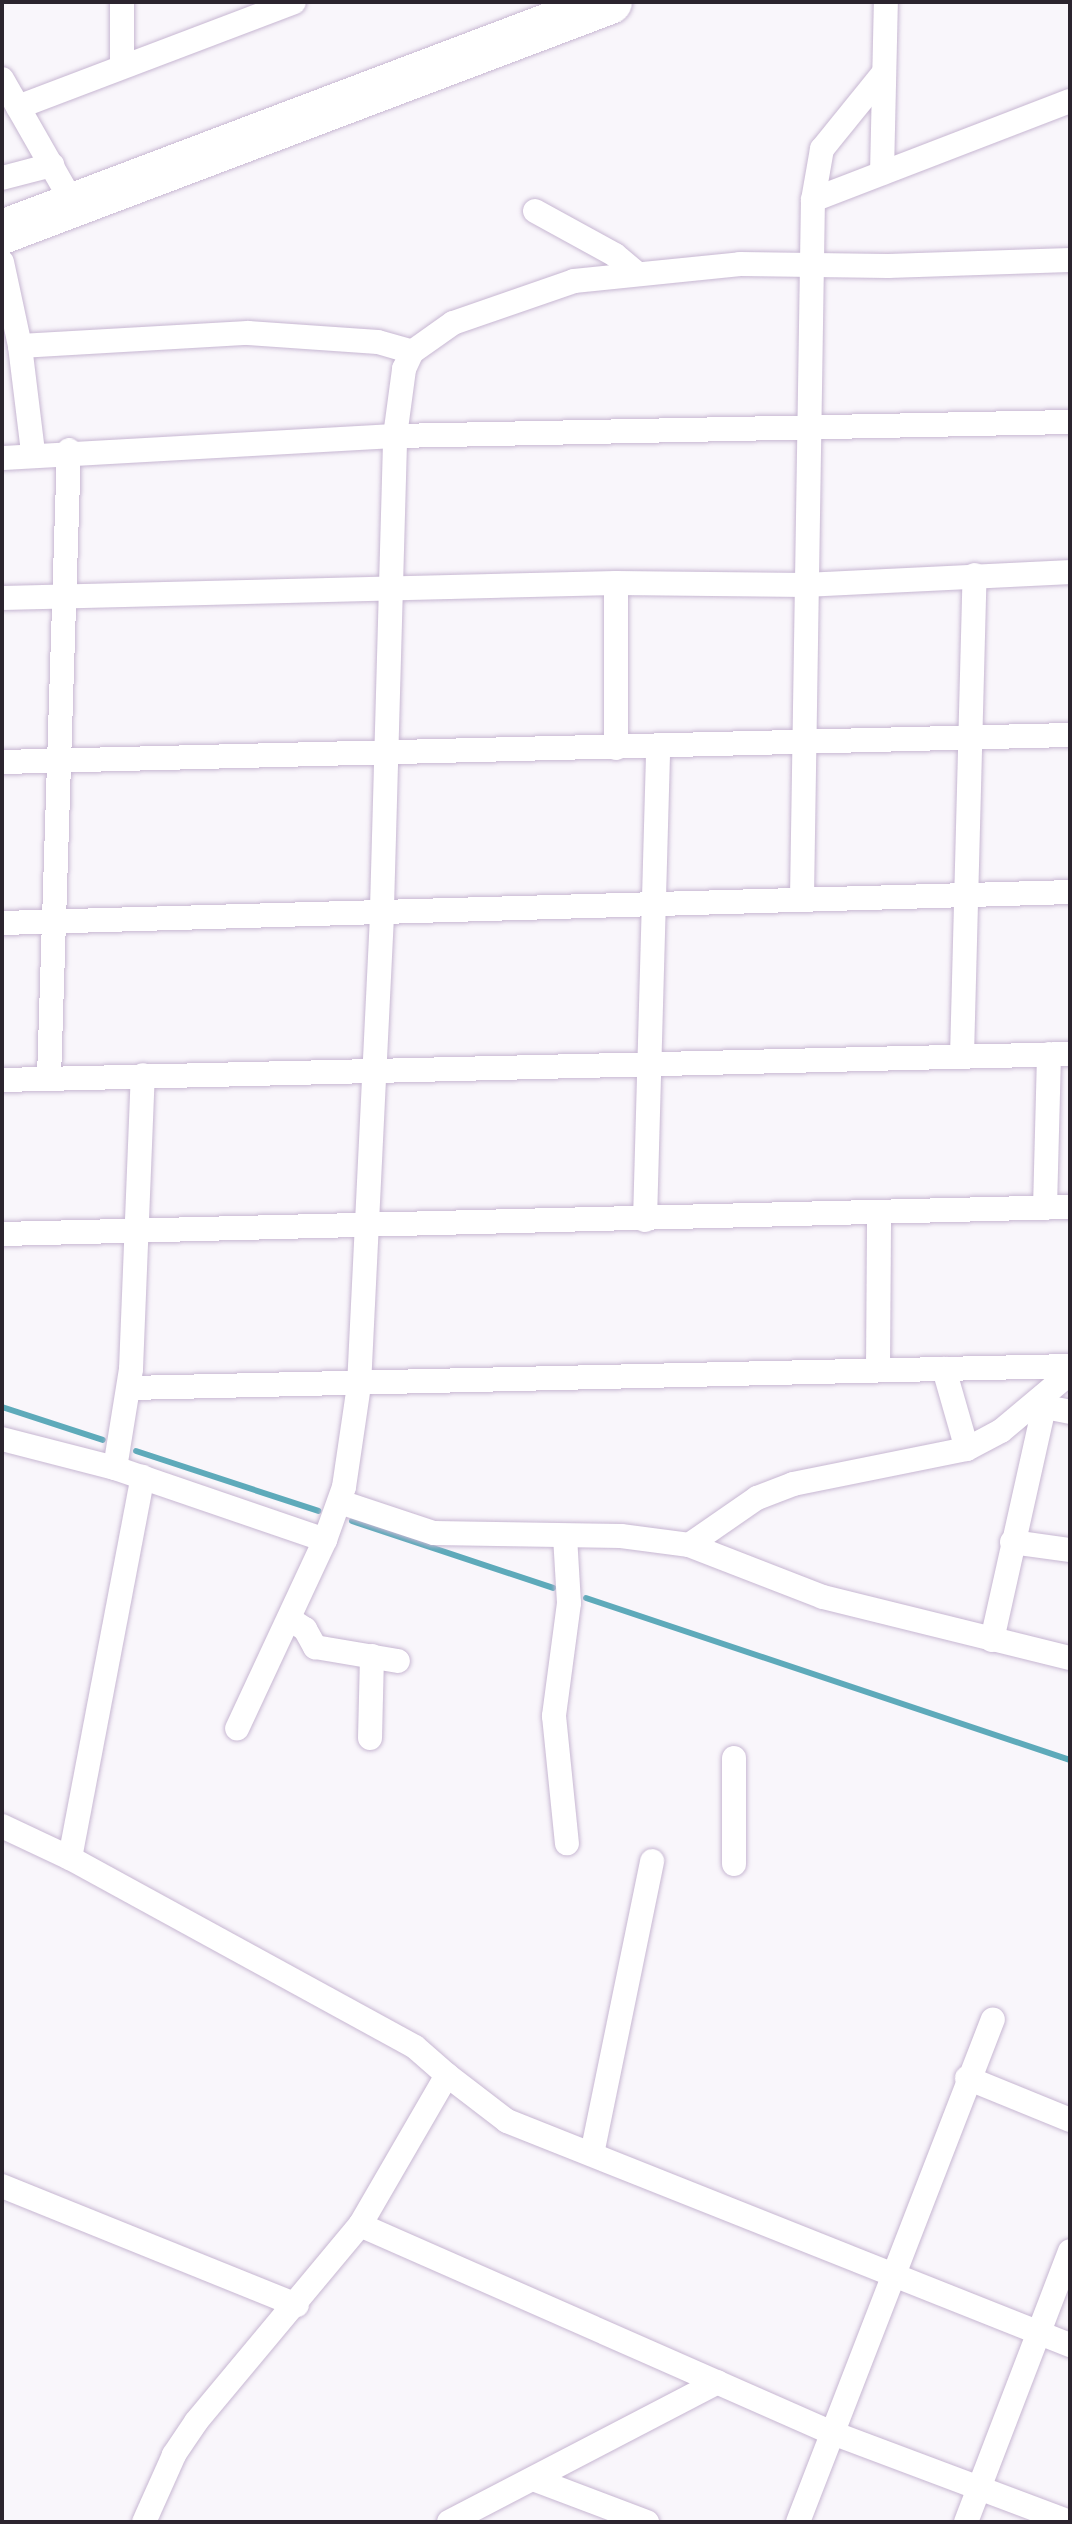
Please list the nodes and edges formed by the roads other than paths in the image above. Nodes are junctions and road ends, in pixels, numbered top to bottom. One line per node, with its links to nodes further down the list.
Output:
1 (122, 2): 7 (street)
2 (225, 2): 6 (street)
3 (294, 2): 6 (street)
4 (610, 2): 16 (highway)
5 (886, 2): 8 (street)
6 (225, 27): 7 (street)
7 (122, 63): 11 (street)
8 (882, 75): 13 (street); 15 (street)
9 (2, 79): 11 (street)
10 (1070, 101): 13 (street)
11 (18, 107): 12 (street)
12 (52, 165): 14 (street); 16 (street)
13 (882, 173): 15 (street)
14 (2, 178)
15 (813, 200): 21 (street)
16 (74, 205): 18 (highway)
17 (535, 211): 22 (street)
18 (2, 232)
19 (1070, 260): 21 (street)
20 (2, 262): 23 (street)
21 (812, 265): 22 (street); 26 (street)
22 (635, 272): 24 (street)
23 (20, 346): 24 (street); 29 (street)
24 (412, 352): 27 (street)
25 (1070, 422): 26 (street)
26 (812, 428): 27 (street); 34 (street)
27 (395, 436): 28 (street); 35 (street)
28 (69, 450): 29 (street); 36 (street)
29 (33, 452): 30 (street)
30 (2, 458)
31 (1070, 572): 32 (street)
32 (975, 575): 34 (street); 39 (street)
33 (616, 583): 34 (street); 35 (street); 42 (street)
34 (806, 585): 40 (street)
35 (391, 589): 36 (street); 43 (street)
36 (68, 597): 37 (street); 44 (street)
37 (2, 598)
38 (1070, 735): 39 (street)
39 (970, 738): 40 (street); 47 (street)
40 (803, 739): 41 (street); 48 (street)
41 (658, 746): 42 (street); 49 (street)
42 (616, 748): 43 (street)
43 (386, 754): 44 (street); 50 (street)
44 (58, 761): 45 (street); 51 (street)
45 (2, 762)
46 (1070, 892): 47 (street)
47 (967, 894): 48 (street); 54 (street)
48 (802, 898): 49 (street)
49 (652, 903): 50 (street); 55 (street)
50 (382, 908): 51 (street); 56 (street)
51 (54, 922): 52 (street); 58 (street)
52 (2, 923)
53 (1060, 1054): 54 (street); 61 (street)
54 (962, 1056): 55 (street)
55 (649, 1061): 56 (street); 63 (street)
56 (373, 1068): 57 (street); 64 (street)
57 (143, 1075): 58 (street); 65 (street)
58 (49, 1078): 59 (street)
59 (2, 1080)
60 (1070, 1207): 61 (street)
61 (1045, 1208): 62 (street)
62 (879, 1212): 63 (street); 69 (street)
63 (645, 1220): 64 (street)
64 (368, 1226): 65 (street); 71 (street)
65 (137, 1230): 66 (street); 72 (street)
66 (2, 1234)
67 (1070, 1366): 68 (street)
68 (944, 1369): 69 (street); 76 (street)
69 (878, 1370): 71 (street)
70 (1070, 1373): 73 (street)
71 (359, 1386): 72 (street); 79 (street)
72 (130, 1388): 77 (street)
73 (1040, 1406): 74 (street); 76 (street); 82 (street)
74 (1070, 1412)
75 (2, 1439): 77 (street)
76 (967, 1449): 83 (street)
77 (115, 1468): 78 (street)
78 (143, 1477): 81 (street); 95 (street)
79 (340, 1502): 80 (street); 81 (street)
80 (565, 1536): 83 (street); 94 (street)
81 (325, 1540): 85 (street)
82 (1012, 1542): 84 (street); 86 (street)
83 (689, 1545): 86 (street)
84 (1070, 1550)
85 (291, 1620): 87 (street); 90 (street)
86 (992, 1640): 88 (street)
87 (372, 1656): 89 (street); 91 (street)
88 (1070, 1658)
89 (398, 1661)
90 (237, 1729)
91 (370, 1738)
92 (734, 1758): 97 (street)
93 (2, 1826): 95 (street)
94 (567, 1843)
95 (70, 1858): 99 (street)
96 (652, 1861): 102 (street)
97 (734, 1864)
98 (993, 2019): 100 (street)
99 (447, 2075): 102 (street); 104 (street)
100 (967, 2078): 101 (street); 106 (street)
101 (1070, 2120)
102 (592, 2154): 106 (street)
103 (2, 2186): 107 (street)
104 (360, 2225): 107 (street); 110 (street)
105 (1070, 2251): 108 (street)
106 (891, 2276): 108 (street); 111 (street)
107 (297, 2305): 116 (street)
108 (1038, 2333): 109 (street); 113 (street)
109 (1070, 2345)
110 (718, 2382): 111 (street); 112 (street)
111 (830, 2432): 113 (street); 119 (street)
112 (533, 2479): 114 (street); 118 (street)
113 (979, 2489): 115 (street); 120 (street)
114 (481, 2515): 117 (street)
115 (1067, 2521)
116 (144, 2522)
117 (449, 2522)
118 (647, 2522)
119 (798, 2522)
120 (966, 2522)

